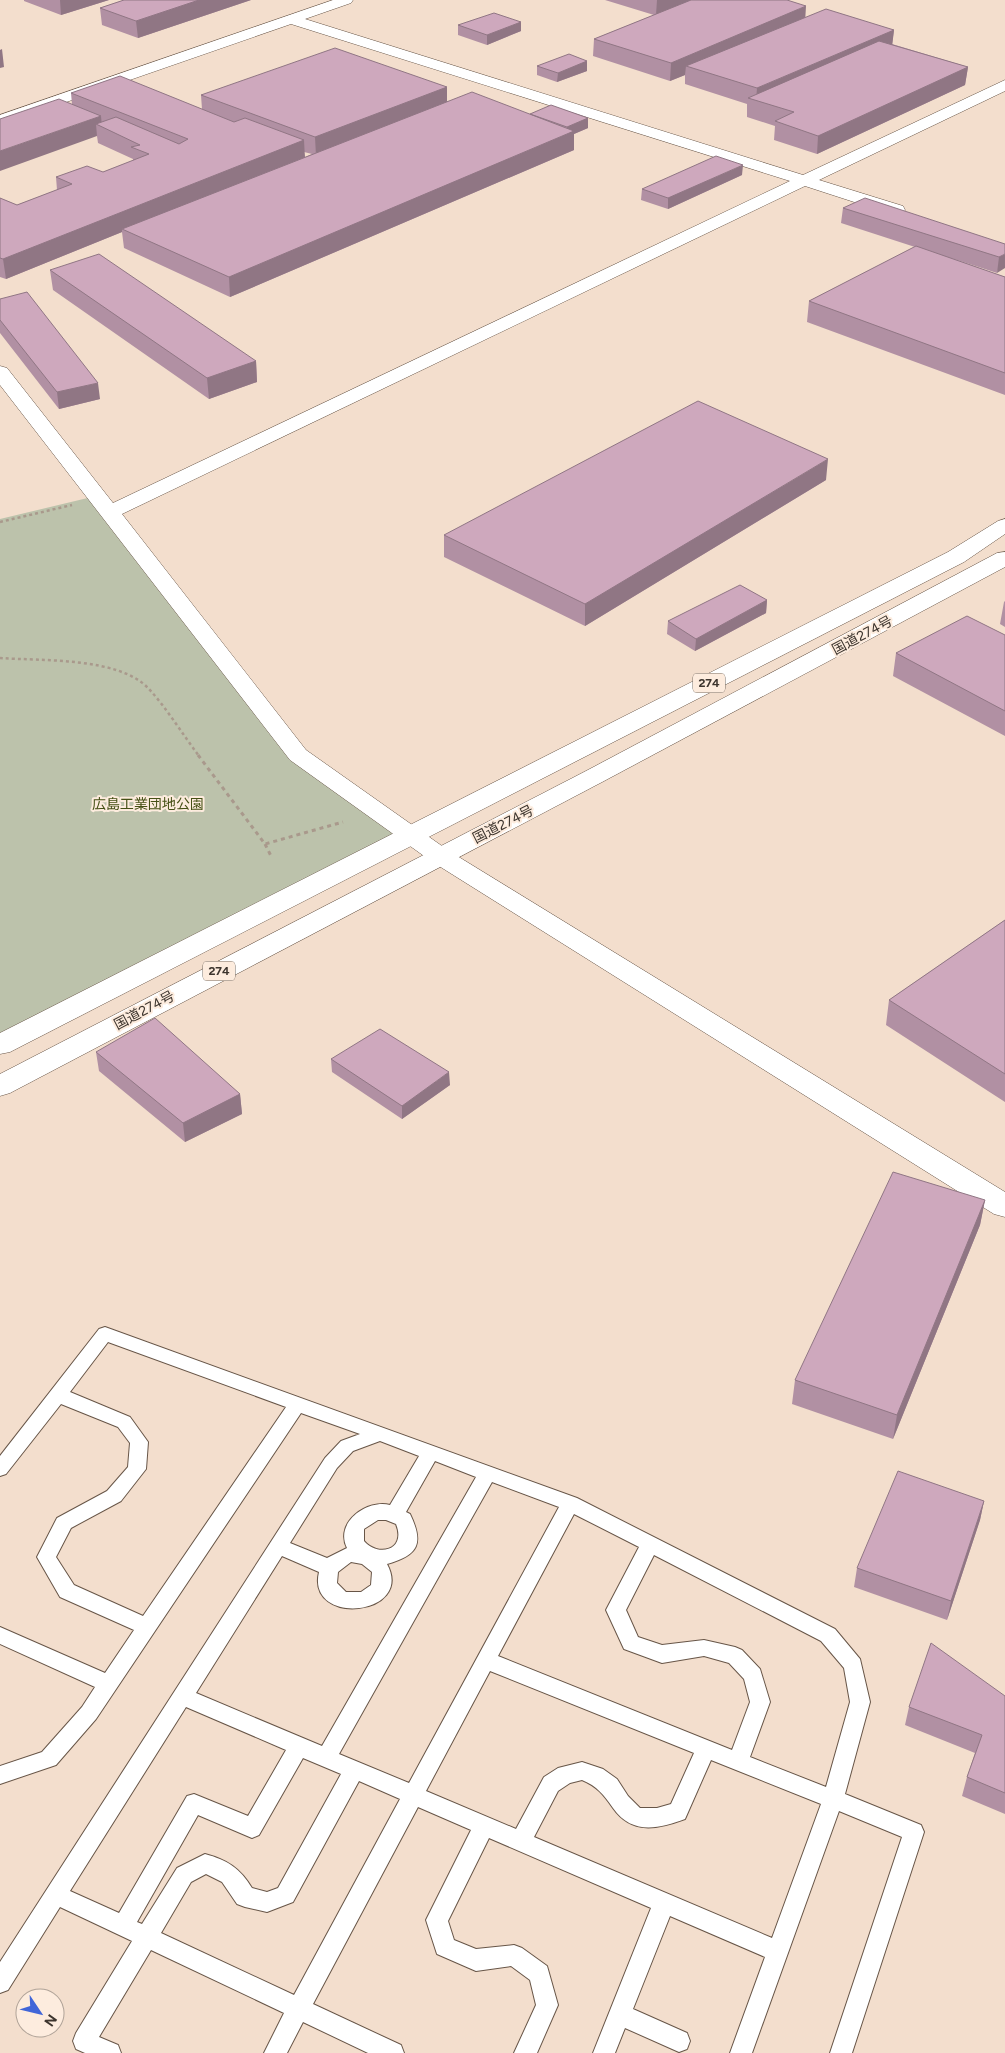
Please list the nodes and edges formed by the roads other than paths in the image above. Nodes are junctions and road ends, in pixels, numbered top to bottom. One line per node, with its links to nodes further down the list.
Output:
1 (346, 0): 2 (main road)
2 (290, 20): 4 (main road); 5 (main road)
3 (1005, 85): 5 (main road)
4 (0, 120)
5 (805, 181): 6 (main road); 8 (main road)
6 (914, 215)
7 (0, 372): 8 (main road)
8 (103, 506): 11 (main road)
9 (1005, 525): 11 (main road, 国道274号 / 274)
10 (1005, 558): 12 (main road, 国道274号 / 274)
11 (410, 837): 12 (main road); 13 (main road, 国道274号 / 274)
12 (440, 856): 14 (main road, 国道274号 / 274); 15 (main road)
13 (0, 1045)
14 (0, 1086)
15 (1005, 1206)
16 (58, 1395): 17 (lane); 20 (lane); 28 (lane)
17 (297, 1405): 18 (lane); 28 (lane)
18 (380, 1434): 19 (lane); 25 (lane)
19 (431, 1452): 21 (lane); 23 (lane)
20 (0, 1469)
21 (488, 1473): 22 (lane); 35 (lane)
22 (570, 1503): 24 (lane); 30 (lane)
23 (395, 1514): 26 (lane); 26 (lane)
24 (650, 1544): 36 (lane); 40 (lane)
25 (278, 1546): 27 (lane); 32 (lane)
26 (368, 1556): 27 (lane); 27 (lane)
27 (330, 1568)
28 (147, 1628): 31 (lane)
29 (0, 1636): 31 (lane)
30 (486, 1660): 34 (lane); 39 (lane)
31 (109, 1684): 38 (lane)
32 (182, 1696): 33 (lane); 43 (lane)
33 (299, 1746): 35 (lane); 45 (lane)
34 (706, 1748): 36 (lane); 42 (lane)
35 (326, 1758): 37 (lane)
36 (738, 1761): 40 (lane)
37 (354, 1770): 39 (lane); 46 (lane)
38 (0, 1776)
39 (413, 1795): 41 (lane); 49 (lane)
40 (833, 1799): 47 (lane); 58 (lane)
41 (484, 1826): 42 (lane); 55 (lane)
42 (520, 1842): 44 (lane)
43 (57, 1895): 45 (lane); 48 (lane)
44 (664, 1903): 47 (lane); 50 (lane)
45 (123, 1926): 46 (lane)
46 (145, 1936): 49 (lane); 52 (lane)
47 (779, 1952): 57 (lane)
48 (0, 1982)
49 (298, 2009): 53 (lane); 54 (lane)
50 (620, 2014): 51 (lane); 56 (lane)
51 (679, 2041)
52 (110, 2053)
53 (275, 2053)
54 (393, 2053)
55 (526, 2053)
56 (604, 2053)
57 (741, 2053)
58 (841, 2053)

